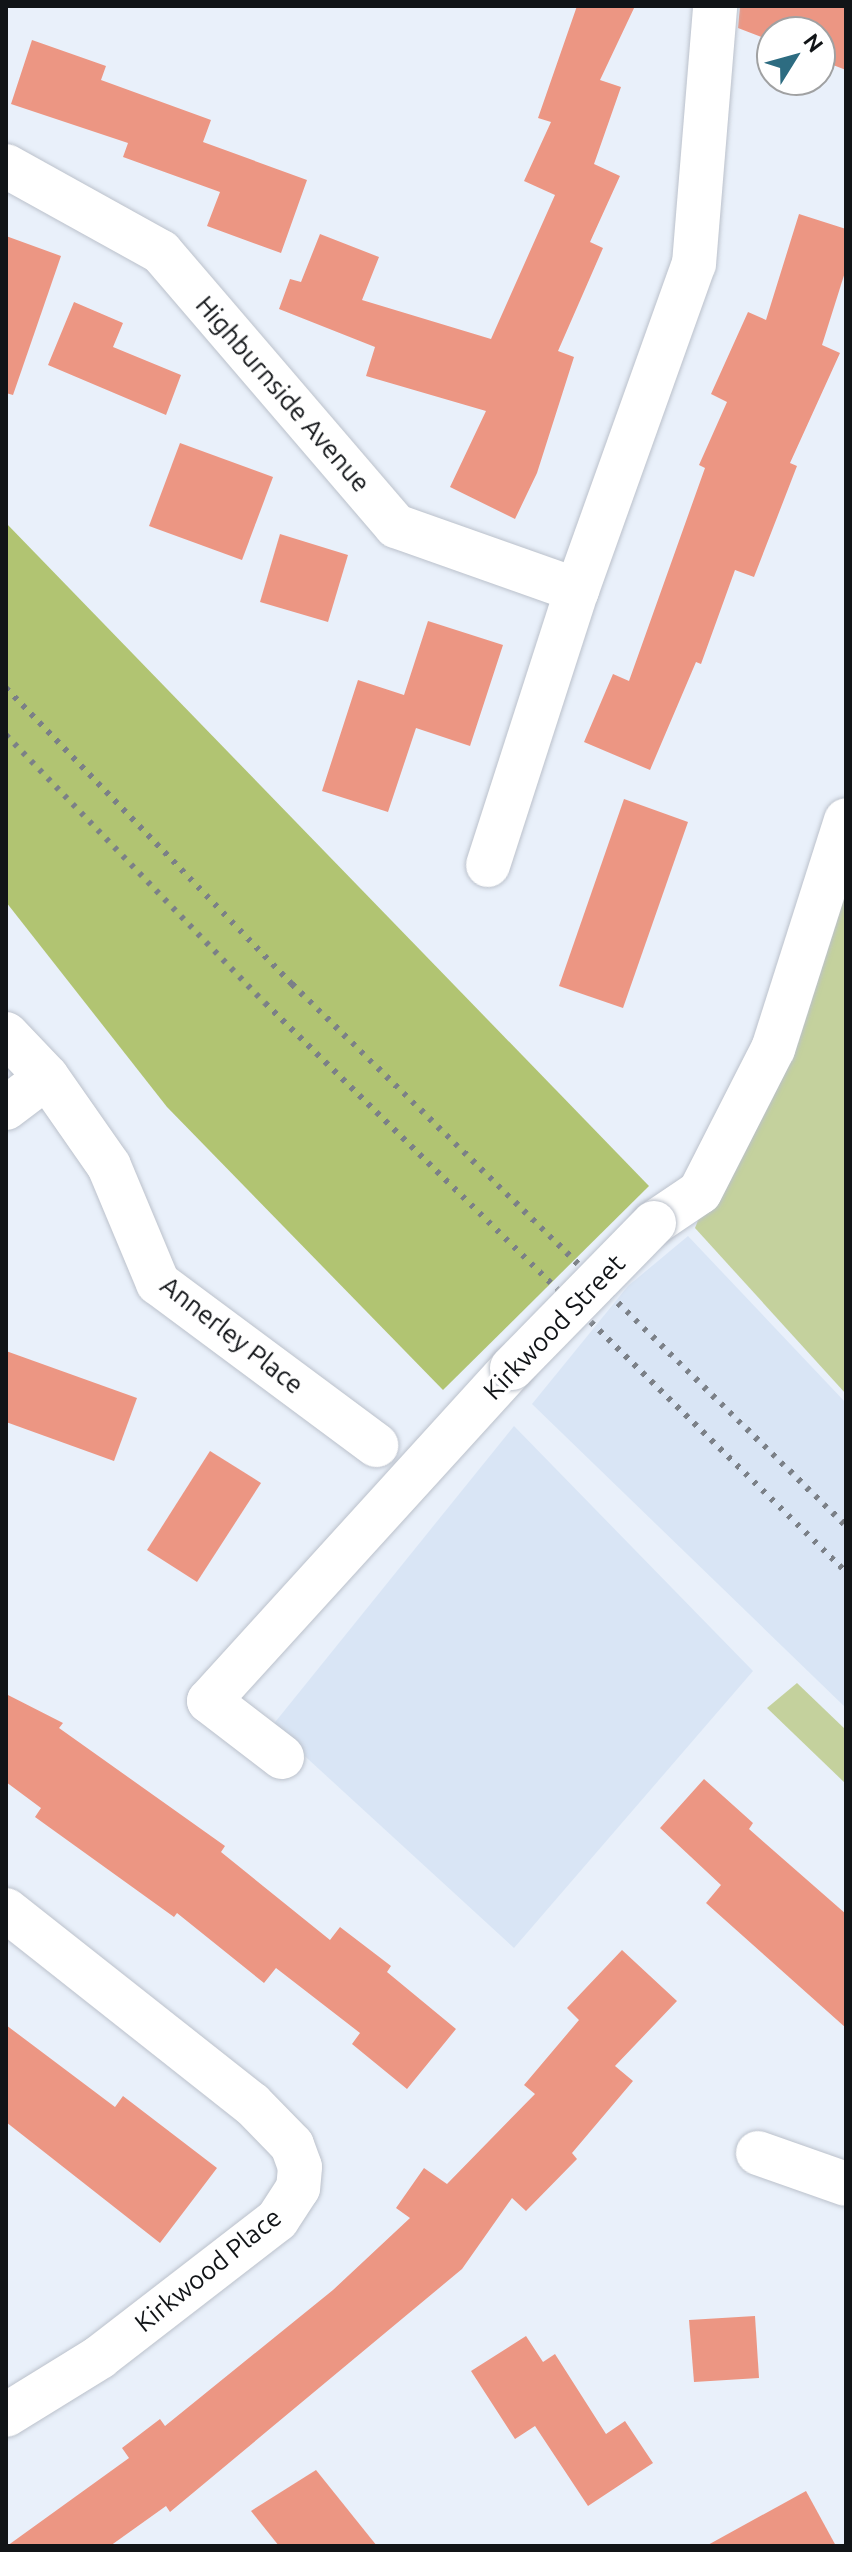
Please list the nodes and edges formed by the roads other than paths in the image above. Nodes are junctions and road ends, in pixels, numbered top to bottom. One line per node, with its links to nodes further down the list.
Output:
1 (715, 6): 3 (street)
2 (6, 166): 3 (street, Highburnside Avenue)
3 (577, 590): 5 (street)
4 (846, 820): 10 (street, Kirkwood Street, bridge)
5 (488, 865)
6 (6, 1034): 7 (street, Annerley Place)
7 (47, 1077): 8 (street); 9 (street, Annerley Place)
8 (6, 1108)
9 (376, 1445)
10 (282, 1757)
11 (6, 1910): 14 (street, Kirkwood Place)
12 (758, 2153): 13 (street)
13 (846, 2184)
14 (6, 2415)

